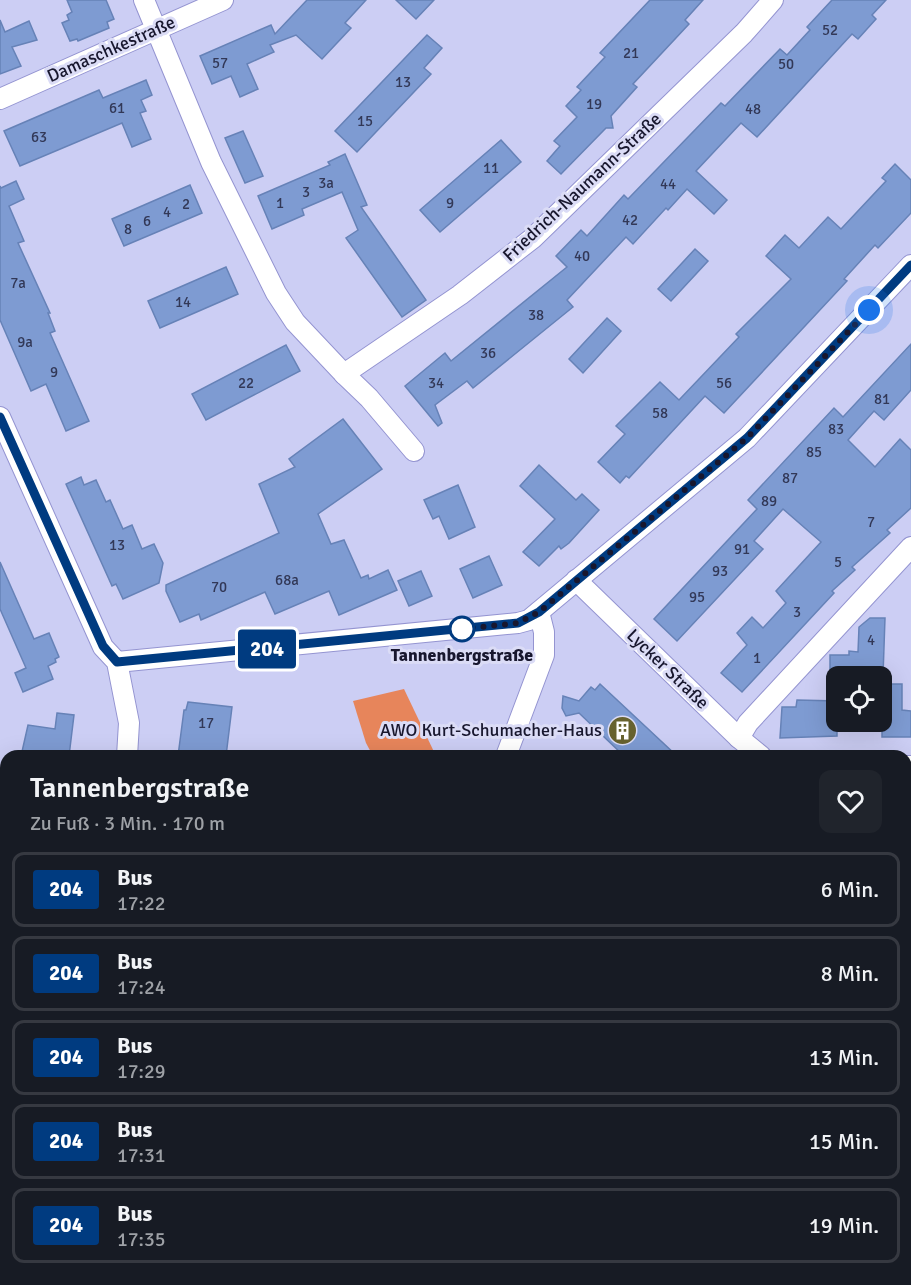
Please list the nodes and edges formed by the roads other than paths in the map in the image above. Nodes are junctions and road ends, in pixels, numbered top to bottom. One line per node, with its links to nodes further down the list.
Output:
1 (144, 0): 4 (street)
2 (223, 0): 4 (street, Damaschkestraße)
3 (773, 0): 7 (street, Friedrich-Naumann-Straße)
4 (156, 29): 5 (street, Damaschkestraße); 7 (street)
5 (0, 99)
6 (911, 265): 11 (street)
7 (344, 374): 9 (street)
8 (0, 417): 13 (street)
9 (414, 450)
10 (911, 547): 14 (street)
11 (576, 580): 12 (street); 14 (street, Lycker Straße)
12 (539, 612): 13 (street); 16 (street)
13 (117, 662): 15 (street)
14 (739, 738): 17 (street, Lycker Straße)
15 (127, 750)
16 (508, 750)
17 (751, 750)

